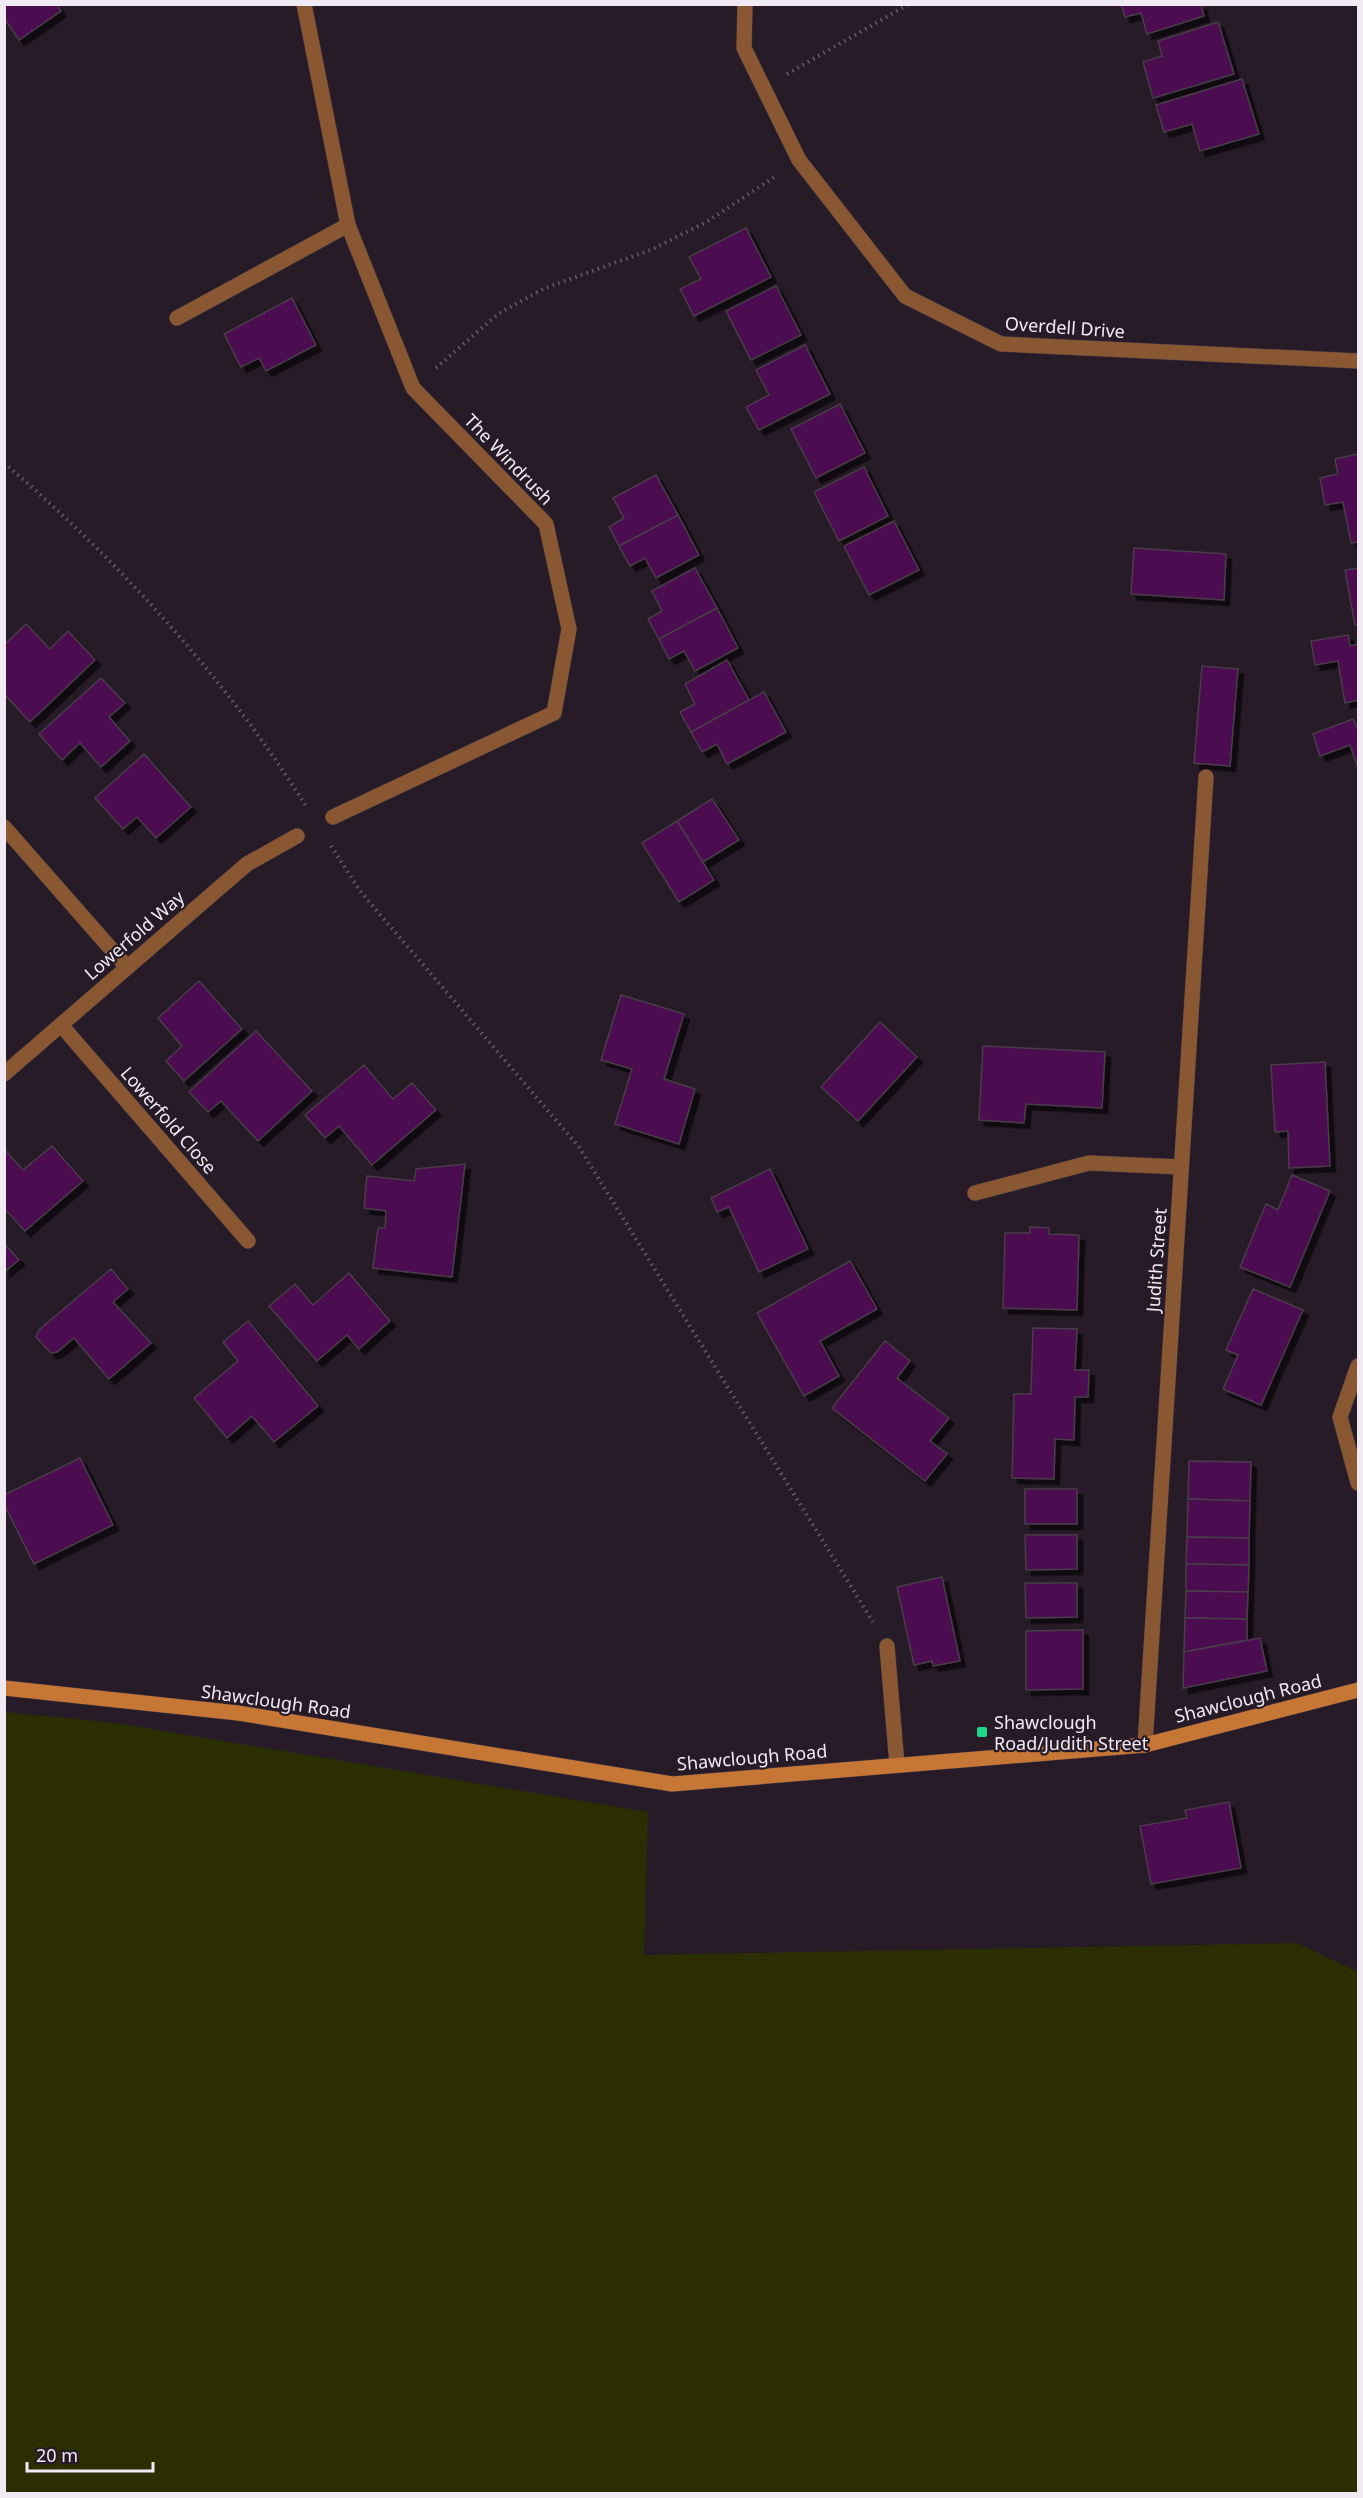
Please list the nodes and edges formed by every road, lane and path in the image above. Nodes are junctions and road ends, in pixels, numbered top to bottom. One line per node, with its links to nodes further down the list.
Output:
1 (304, 4): 6 (street, The Windrush)
2 (745, 4): 4 (street, Overdell Drive)
3 (909, 4): 4 (path)
4 (763, 87): 5 (street, Overdell Drive)
5 (799, 160): 8 (street, Overdell Drive); 9 (path)
6 (348, 225): 7 (street); 9 (street, The Windrush)
7 (177, 318)
8 (1359, 361)
9 (413, 388): 13 (street, The Windrush)
10 (4, 463): 12 (path)
11 (1206, 777): 20 (street, Judith Street)
12 (312, 816)
13 (333, 817)
14 (4, 827): 17 (street)
15 (297, 836): 17 (street, Lowerfold Way)
16 (330, 844): 25 (path)
17 (128, 967): 18 (street, Lowerfold Way)
18 (61, 1025): 19 (street, Lowerfold Way); 22 (street, Lowerfold Close)
19 (4, 1074)
20 (1181, 1167): 21 (street); 28 (street, Judith Street)
21 (975, 1193)
22 (248, 1240)
23 (1359, 1366): 24 (street)
24 (1359, 1483)
25 (887, 1646): 29 (street)
26 (4, 1688): 29 (main road, Shawclough Road)
27 (1359, 1690): 28 (main road, Shawclough Road)
28 (1145, 1745): 29 (main road, Shawclough Road)
29 (897, 1765)

